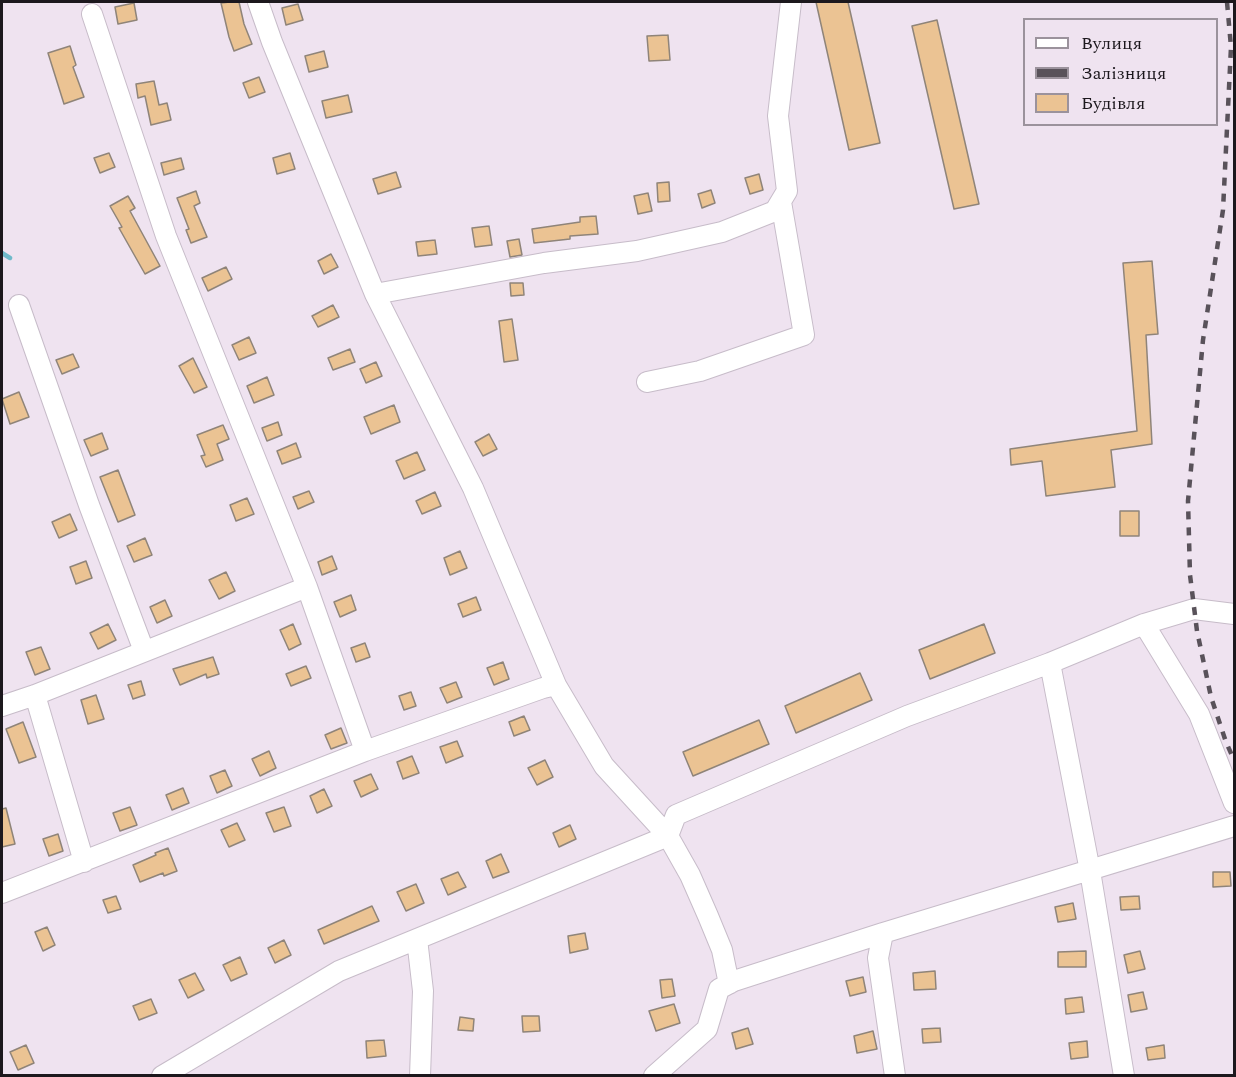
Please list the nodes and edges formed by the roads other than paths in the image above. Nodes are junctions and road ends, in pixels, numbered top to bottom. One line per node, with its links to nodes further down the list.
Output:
1 (258, 2): 5 (street)
2 (791, 2): 4 (street)
3 (92, 14): 8 (street)
4 (781, 202): 5 (street); 7 (street)
5 (375, 294): 13 (street)
6 (19, 305): 11 (street)
7 (648, 382)
8 (307, 587): 11 (street); 16 (street)
9 (1234, 614): 10 (street)
10 (1144, 624): 12 (street); 17 (street)
11 (144, 651): 14 (street)
12 (1050, 663): 19 (street); 21 (street)
13 (556, 685): 16 (street); 19 (street)
14 (35, 695): 15 (street); 20 (street)
15 (2, 706)
16 (365, 751): 20 (street)
17 (1234, 803)
18 (1234, 826): 21 (street)
19 (668, 836): 24 (street); 25 (street)
20 (84, 862): 22 (street)
21 (1090, 871): 23 (street); 30 (street)
22 (2, 893)
23 (883, 933): 25 (street); 29 (street)
24 (417, 939): 26 (street); 27 (street)
25 (729, 984): 28 (street)
26 (162, 1076)
27 (420, 1076)
28 (654, 1076)
29 (895, 1076)
30 (1124, 1076)

